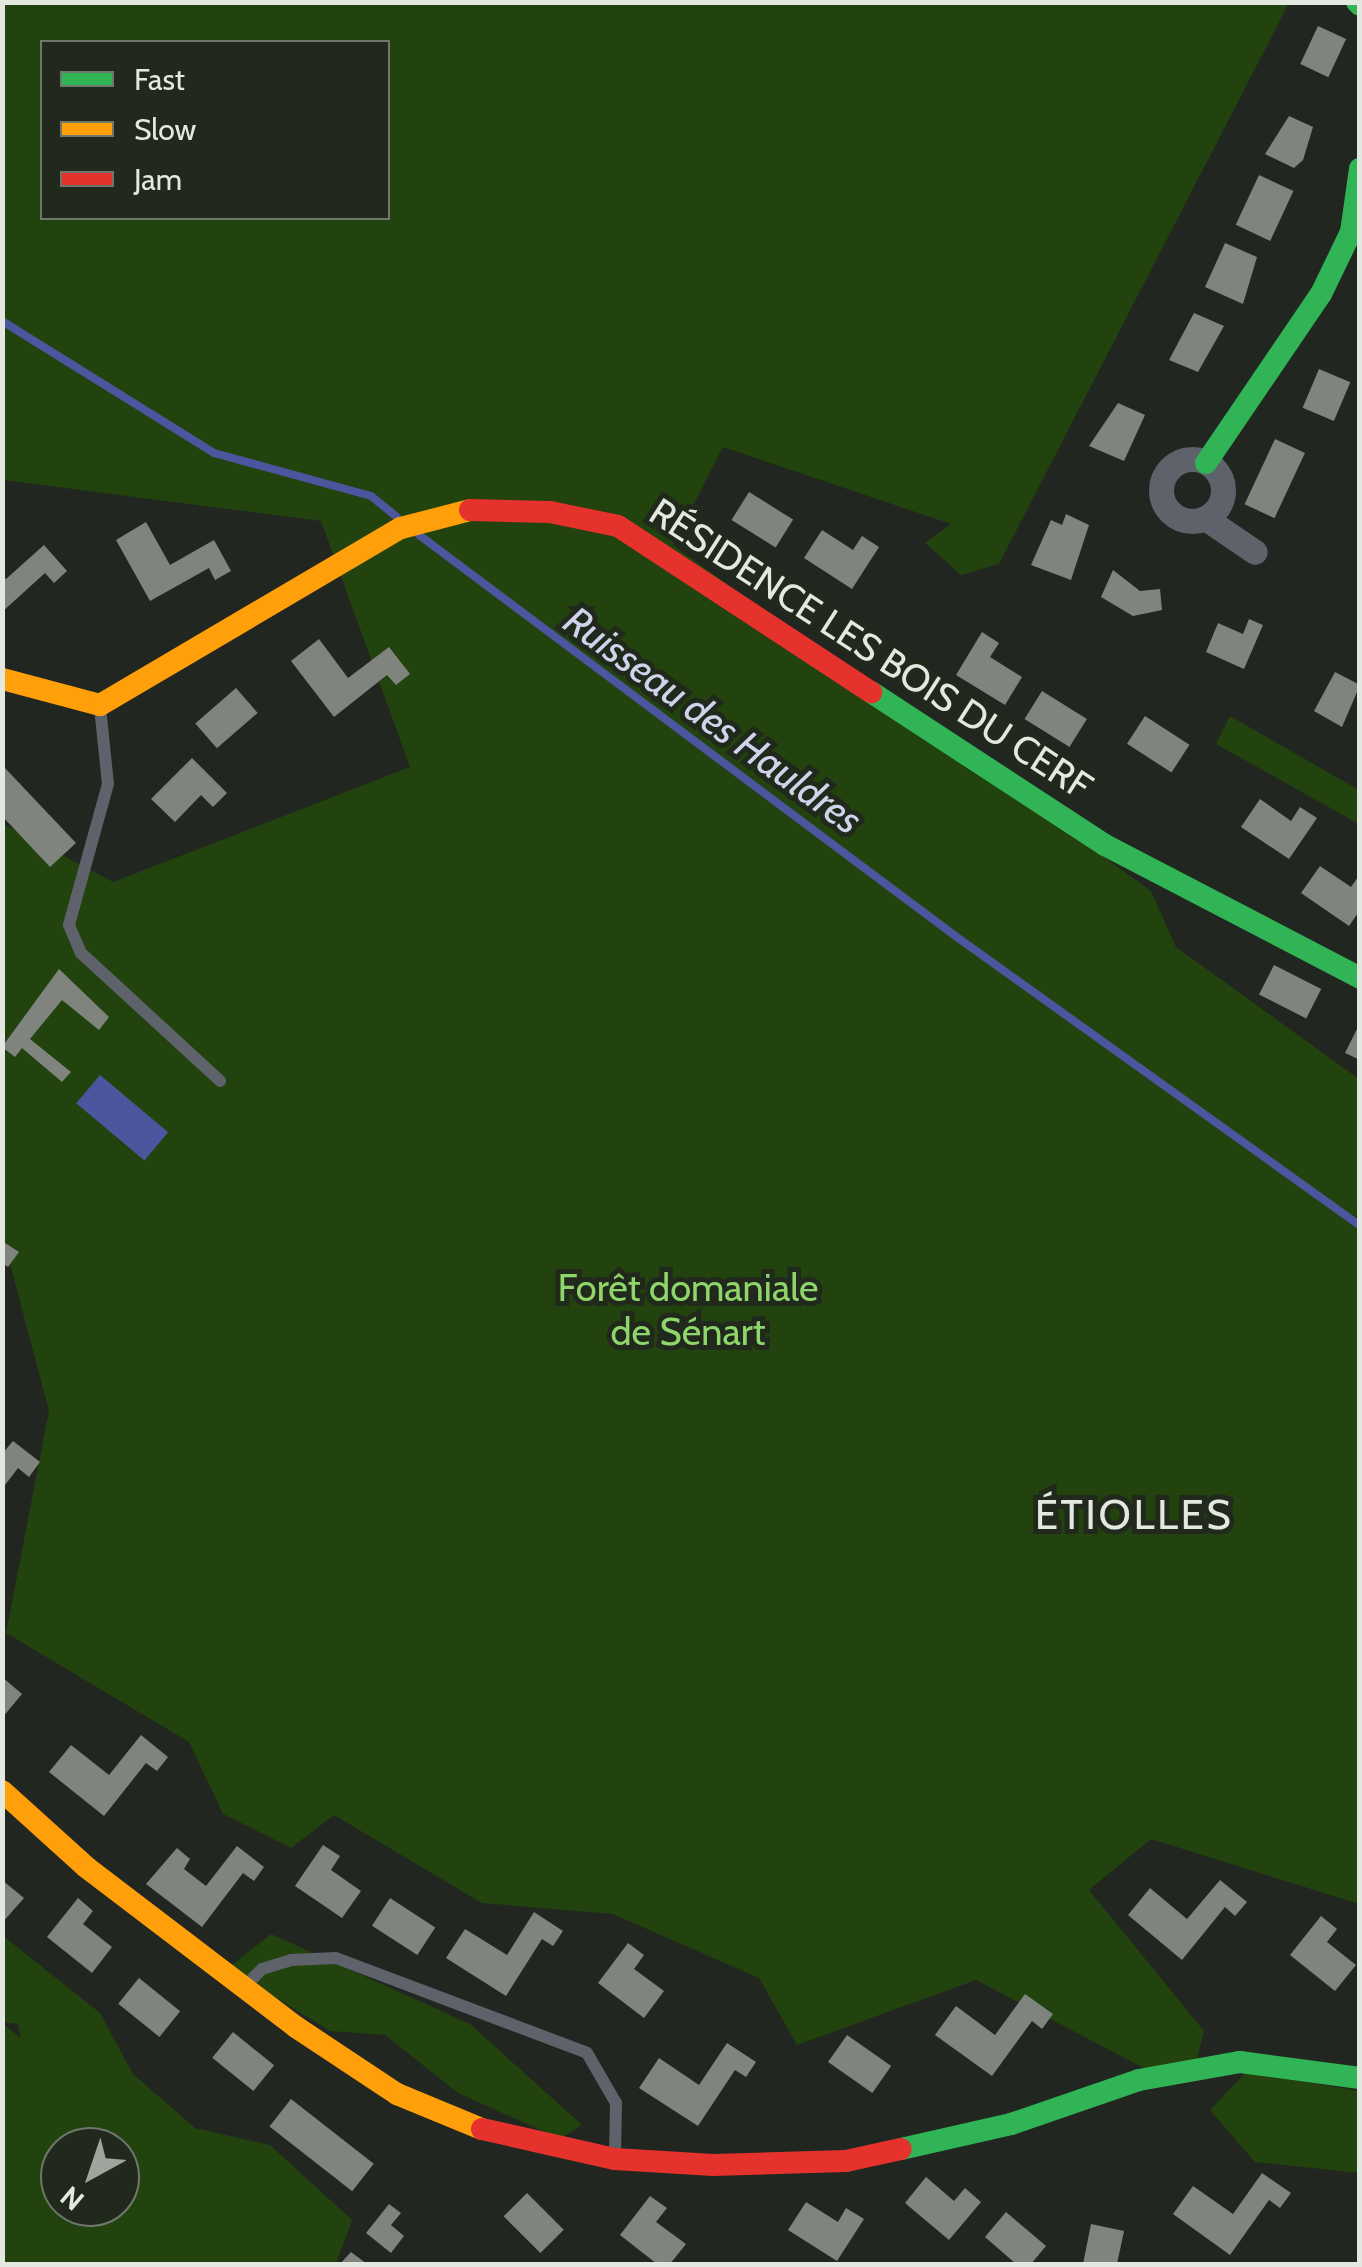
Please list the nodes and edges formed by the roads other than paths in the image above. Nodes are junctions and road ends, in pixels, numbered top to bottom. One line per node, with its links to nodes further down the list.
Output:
1 (1360, 169): 2 (street)
2 (1206, 463): 3 (street); 3 (street)
3 (1206, 518): 4 (street)
4 (1255, 552)
5 (2, 679): 6 (street)
6 (100, 704): 7 (street, RÉSIDENCE LES BOIS DU CERF); 8 (lane)
7 (1360, 978)
8 (220, 1081)
9 (2, 1792): 10 (street)
10 (244, 1987): 12 (street); 12 (lane)
11 (1360, 2078): 12 (street)
12 (615, 2158)

